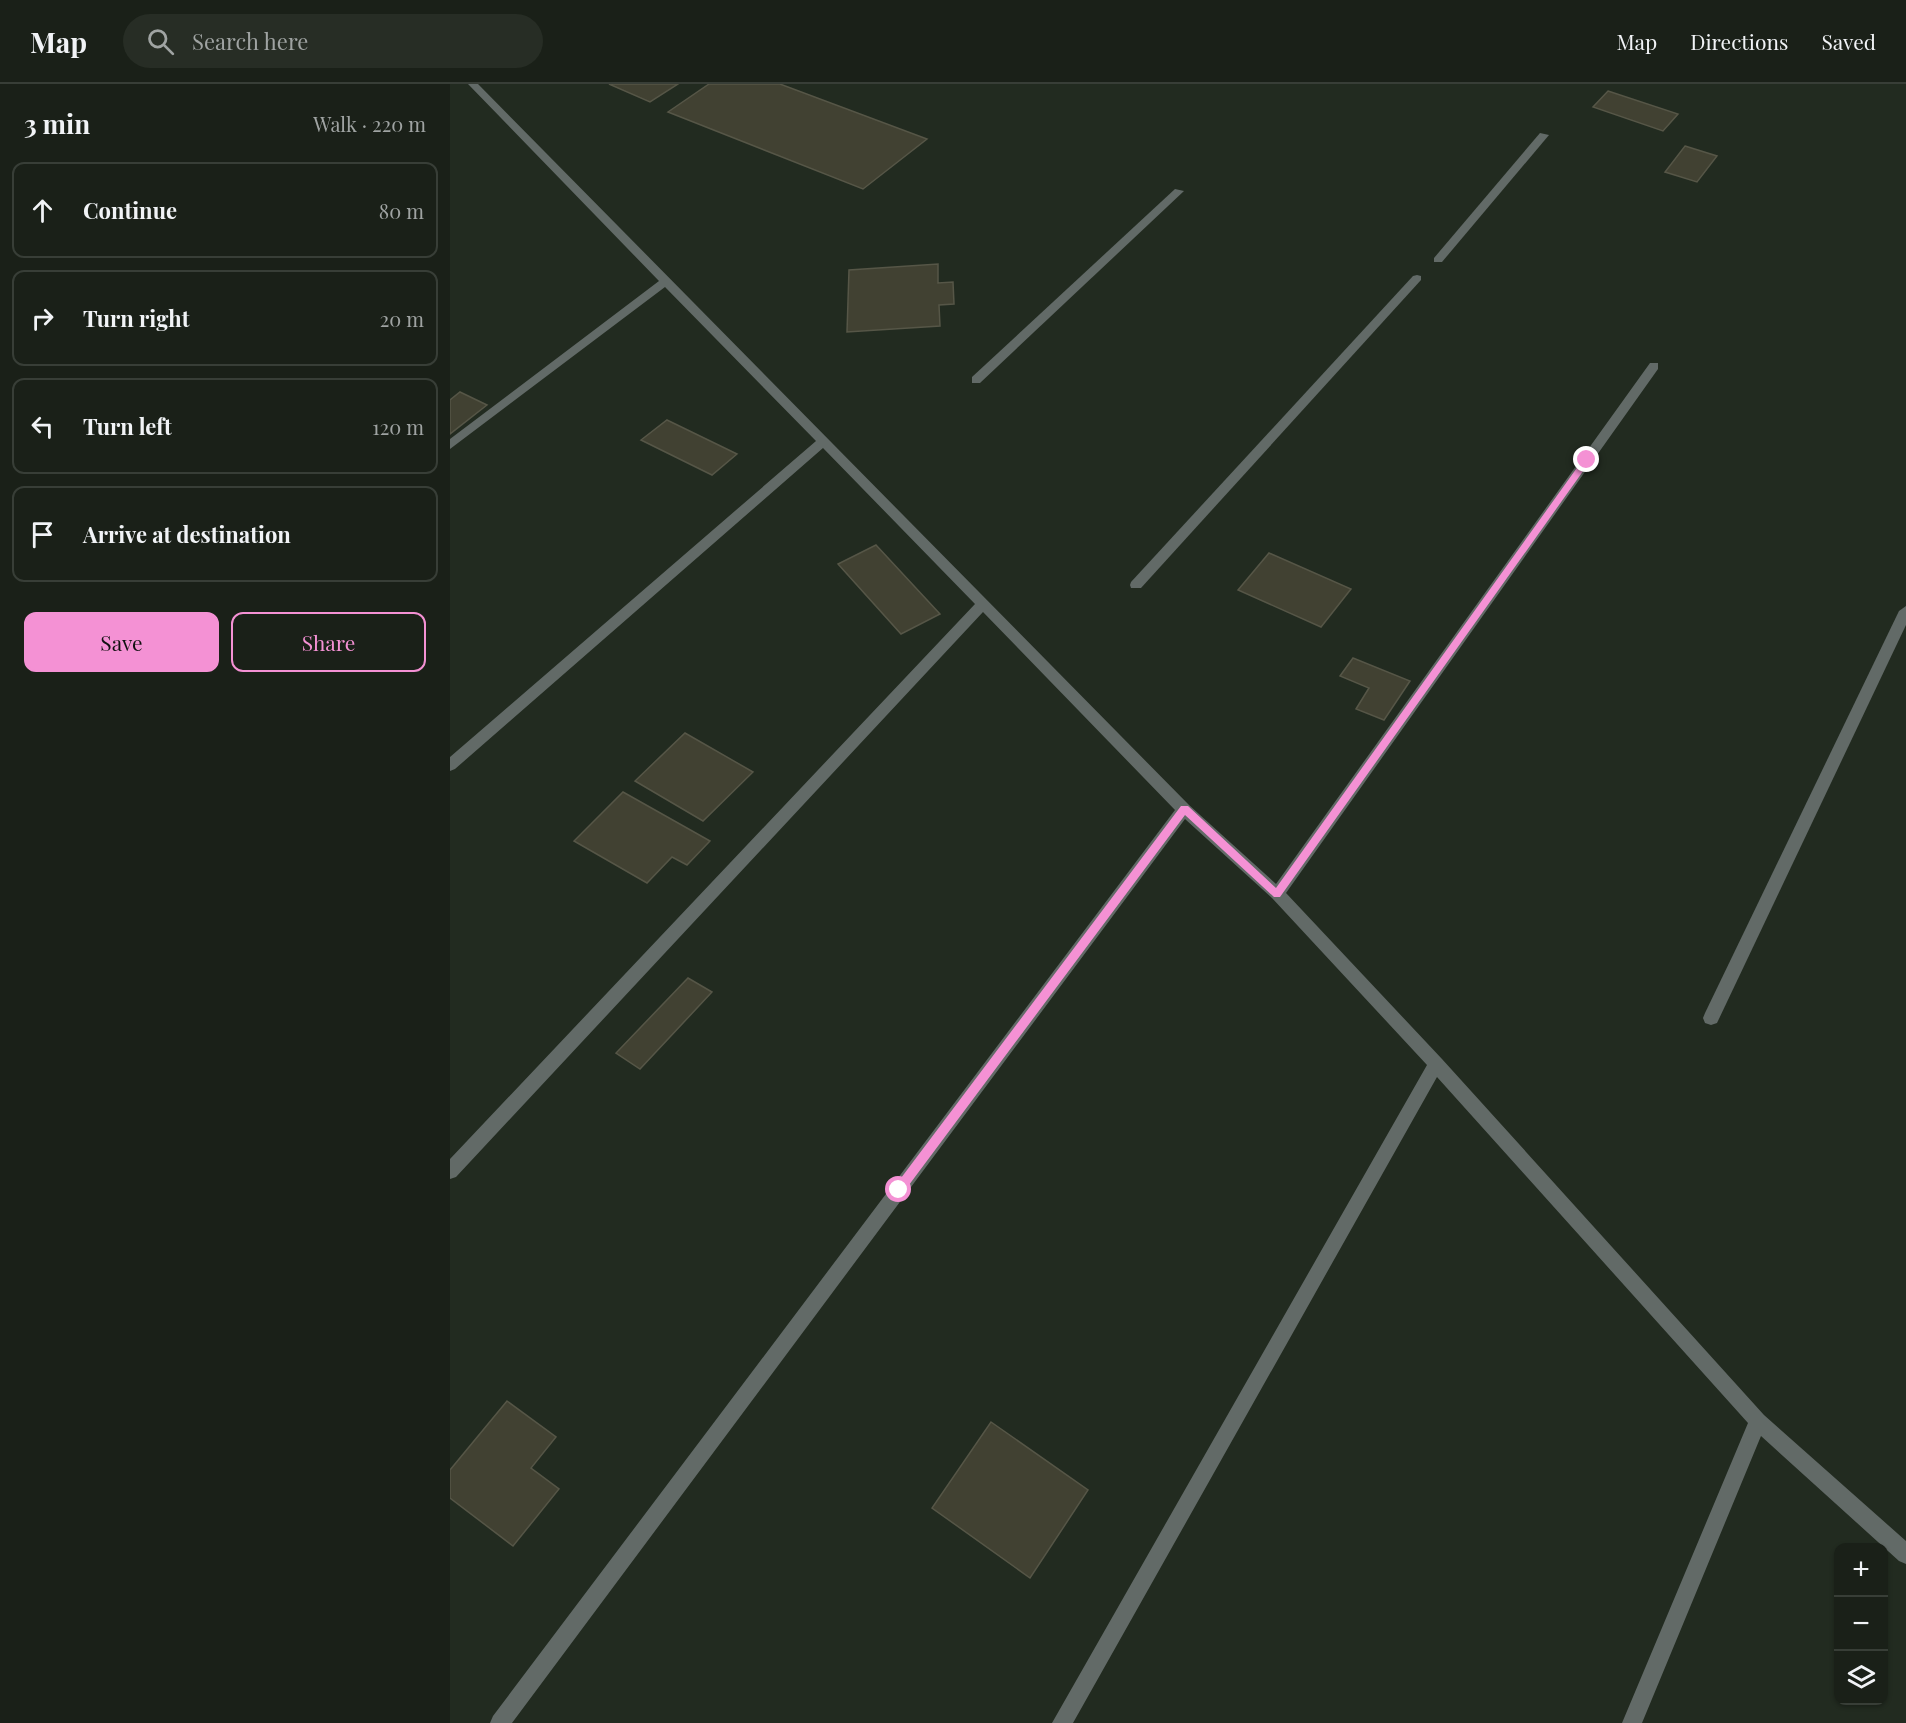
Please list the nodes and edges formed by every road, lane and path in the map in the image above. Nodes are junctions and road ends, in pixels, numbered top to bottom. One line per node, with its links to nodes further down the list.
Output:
1 (473, 84): 6 (street)
2 (1544, 135): 4 (street)
3 (1179, 191): 8 (street)
4 (1438, 260)
5 (1417, 278): 11 (street)
6 (666, 281): 9 (street); 10 (street)
7 (1654, 366): 16 (street)
8 (976, 380)
9 (823, 441): 12 (street); 14 (street)
10 (450, 445)
11 (1136, 585)
12 (983, 604): 15 (street); 19 (street)
13 (1906, 611): 17 (street)
14 (450, 765)
15 (1184, 808): 16 (street); 22 (street)
16 (1277, 894): 18 (street)
17 (1711, 1018)
18 (1436, 1064): 20 (street); 23 (street)
19 (450, 1172)
20 (1758, 1421): 21 (street); 24 (street)
21 (1906, 1554)
22 (500, 1723)
23 (1062, 1723)
24 (1632, 1723)

